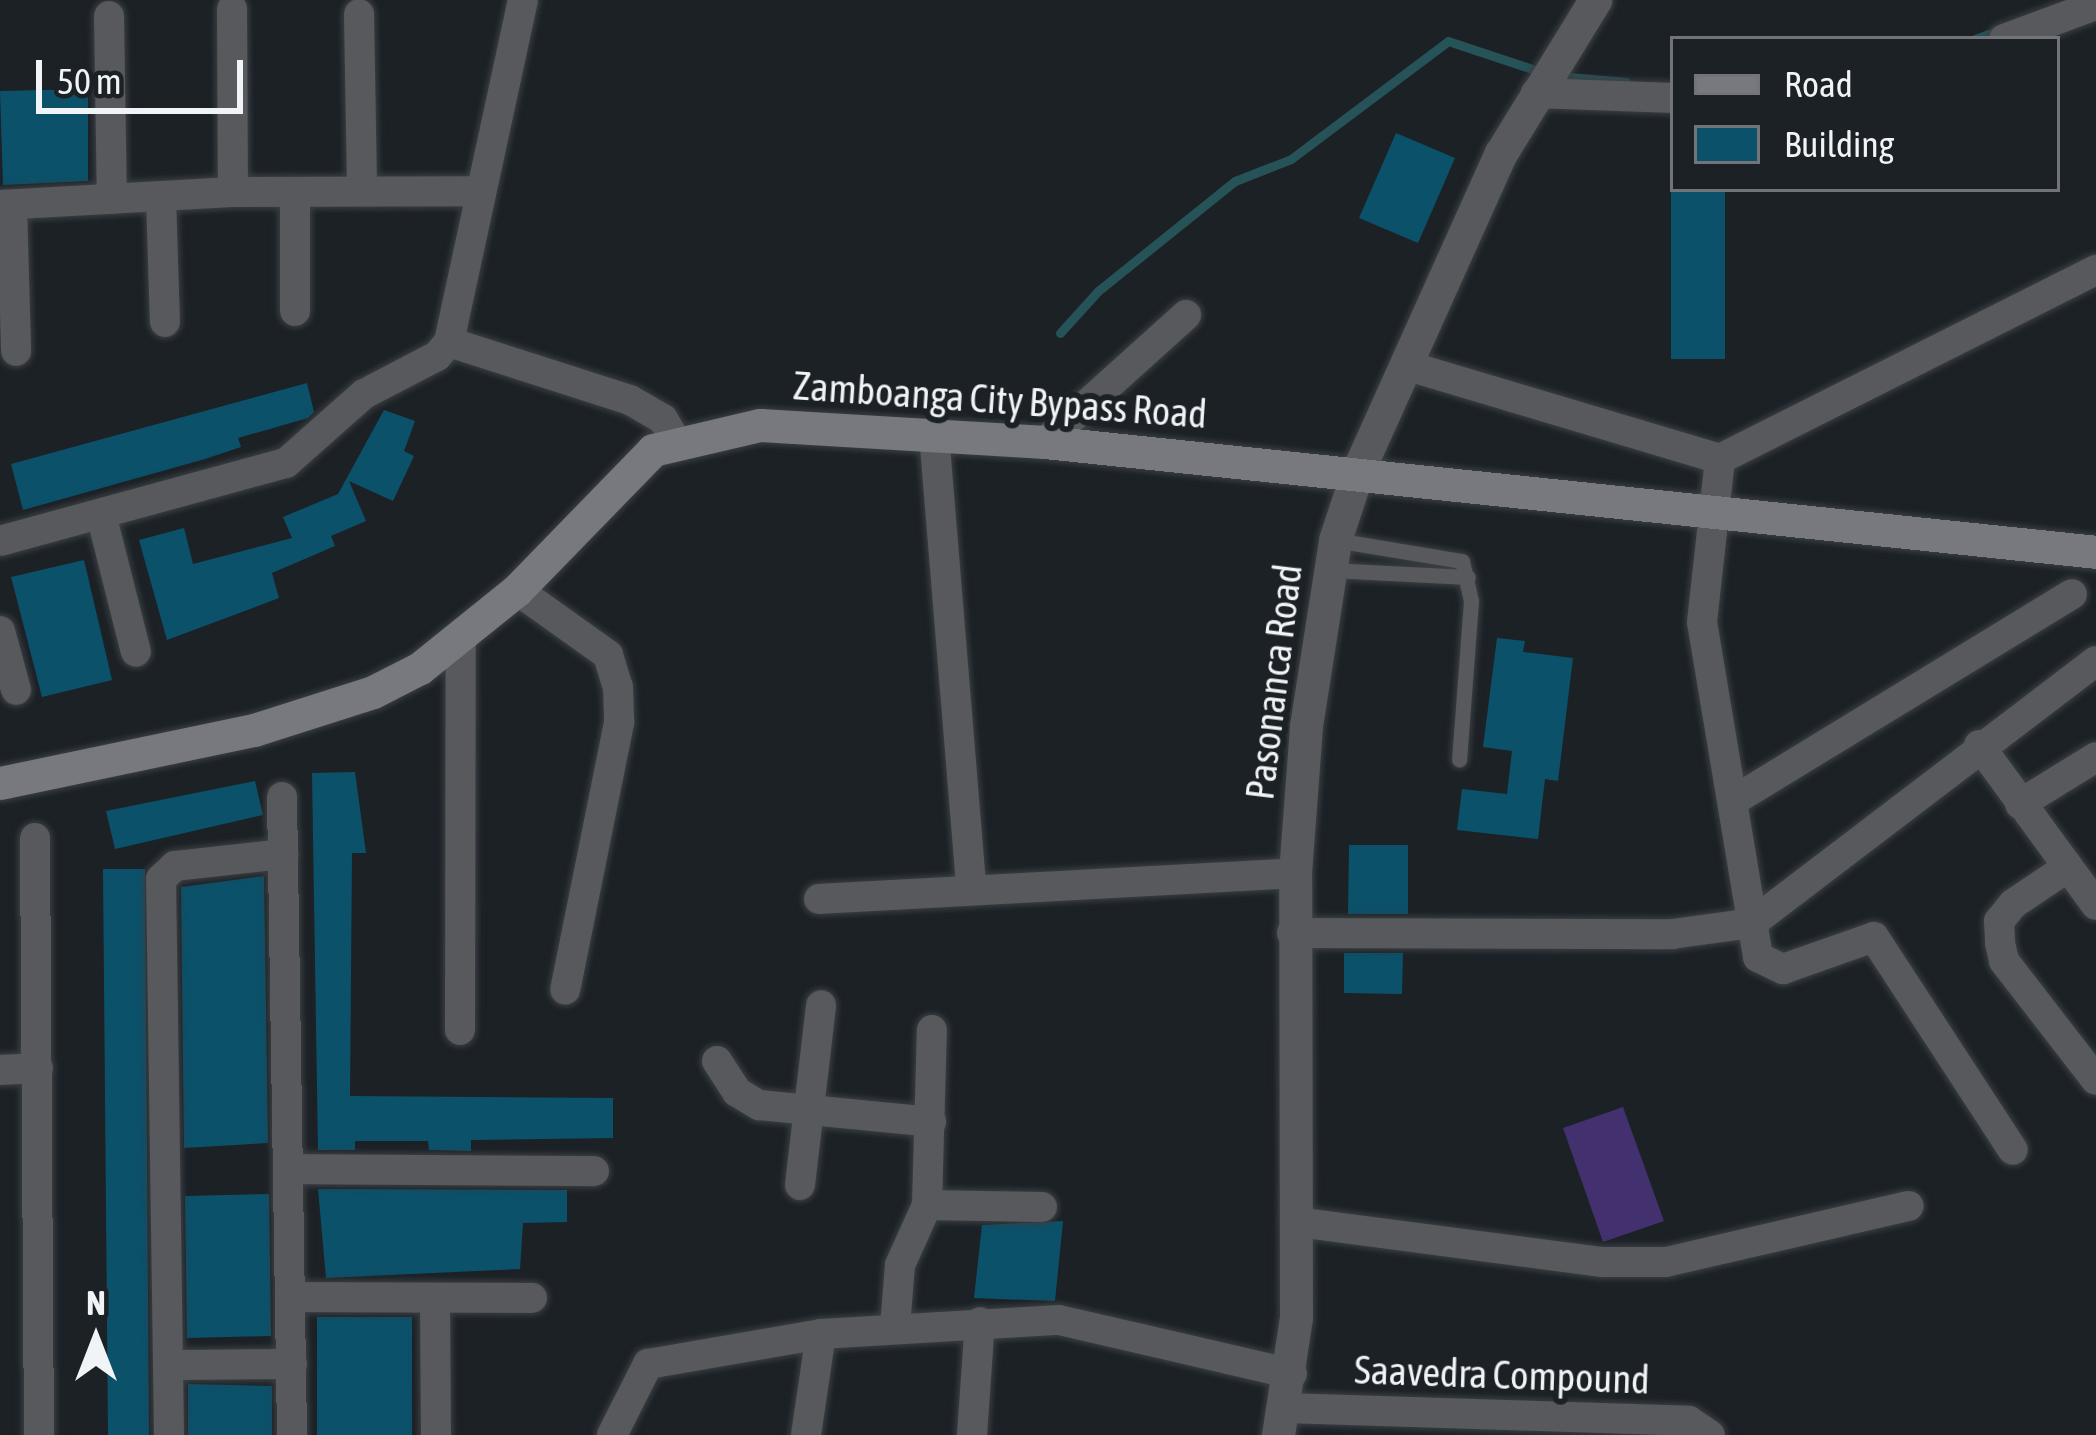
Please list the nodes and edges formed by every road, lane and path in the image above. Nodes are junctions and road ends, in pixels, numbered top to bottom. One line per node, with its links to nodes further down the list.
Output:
1 (523, 0): 11 (street)
2 (1594, 0): 8 (street, Pasonanca Road)
3 (2096, 5): 7 (street)
4 (232, 10): 12 (street)
5 (359, 14): 10 (street)
6 (109, 16): 15 (street)
7 (2012, 36)
8 (1536, 93): 9 (street); 23 (street, Pasonanca Road)
9 (1670, 98)
10 (362, 191): 11 (street); 13 (street)
11 (476, 191): 21 (street)
12 (233, 192): 13 (street); 14 (street)
13 (295, 194): 18 (street)
14 (161, 197): 15 (street); 20 (street)
15 (112, 199): 16 (street)
16 (6, 205): 22 (street)
17 (2096, 270): 27 (street)
18 (295, 311)
19 (1186, 315): 26 (street)
20 (165, 322)
21 (448, 342): 25 (street); 30 (street)
22 (16, 351)
23 (1408, 365): 27 (street); 28 (street, Pasonanca Road)
24 (934, 434): 25 (main road, Zamboanga City Bypass Road); 26 (main road, Zamboanga City Bypass Road); 53 (street)
25 (675, 440): 35 (main road, Zamboanga City Bypass Road)
26 (1045, 442): 28 (main road, Zamboanga City Bypass Road)
27 (1720, 459): 29 (street)
28 (1357, 473): 29 (main road, Zamboanga City Bypass Road); 33 (street, Pasonanca Road)
29 (1711, 509): 32 (main road, Zamboanga City Bypass Road); 47 (street)
30 (101, 514): 31 (street); 39 (street)
31 (0, 541)
32 (2096, 552)
33 (1333, 555): 34 (lane); 34 (lane); 52 (street, Pasonanca Road)
34 (1468, 578): 44 (lane)
35 (517, 590): 38 (main road, Zamboanga City Bypass Road); 58 (street)
36 (2072, 594): 47 (street)
37 (0, 631): 41 (street)
38 (461, 638): 45 (main road, Zamboanga City Bypass Road); 60 (street)
39 (136, 652)
40 (2096, 662): 42 (street)
41 (16, 690)
42 (1979, 745): 48 (street); 56 (street)
43 (2096, 757): 48 (street)
44 (1459, 760)
45 (0, 783)
46 (282, 796): 50 (street)
47 (1733, 801): 56 (street)
48 (2020, 804): 51 (street)
49 (35, 838): 63 (street)
50 (283, 854): 69 (street); 83 (street)
51 (2068, 867): 55 (street); 65 (street)
52 (1294, 873): 53 (street); 57 (street, Pasonanca Road)
53 (971, 884): 54 (street)
54 (818, 899)
55 (2096, 905)
56 (1752, 923): 57 (street); 68 (street)
57 (1292, 933): 75 (street, Pasonanca Road)
58 (565, 990)
59 (821, 1005): 66 (street)
60 (460, 1030)
61 (932, 1030): 67 (street)
62 (717, 1061): 66 (street)
63 (38, 1068): 64 (street); 86 (street)
64 (0, 1070)
65 (2096, 1080)
66 (809, 1110): 67 (street); 71 (street)
67 (931, 1121): 72 (street)
68 (2013, 1150)
69 (292, 1169): 70 (street); 76 (street)
70 (593, 1172)
71 (800, 1185)
72 (927, 1205): 74 (street); 80 (street)
73 (1909, 1206): 75 (street)
74 (1042, 1207)
75 (1297, 1222): 84 (street, Pasonanca Road)
76 (292, 1297): 77 (street); 82 (street)
77 (435, 1298): 78 (street); 89 (street)
78 (532, 1298)
79 (980, 1322): 80 (street); 84 (street); 92 (street)
80 (896, 1328): 81 (street)
81 (821, 1334): 90 (street); 91 (street)
82 (292, 1364): 83 (street); 88 (street)
83 (168, 1365): 87 (street)
84 (1292, 1374): 85 (street, Pasonanca Road)
85 (1282, 1421): 93 (street, Saavedra Compound)
86 (39, 1435)
87 (169, 1435)
88 (292, 1435)
89 (436, 1435)
90 (612, 1435)
91 (806, 1435)
92 (972, 1435)
93 (1710, 1435)

